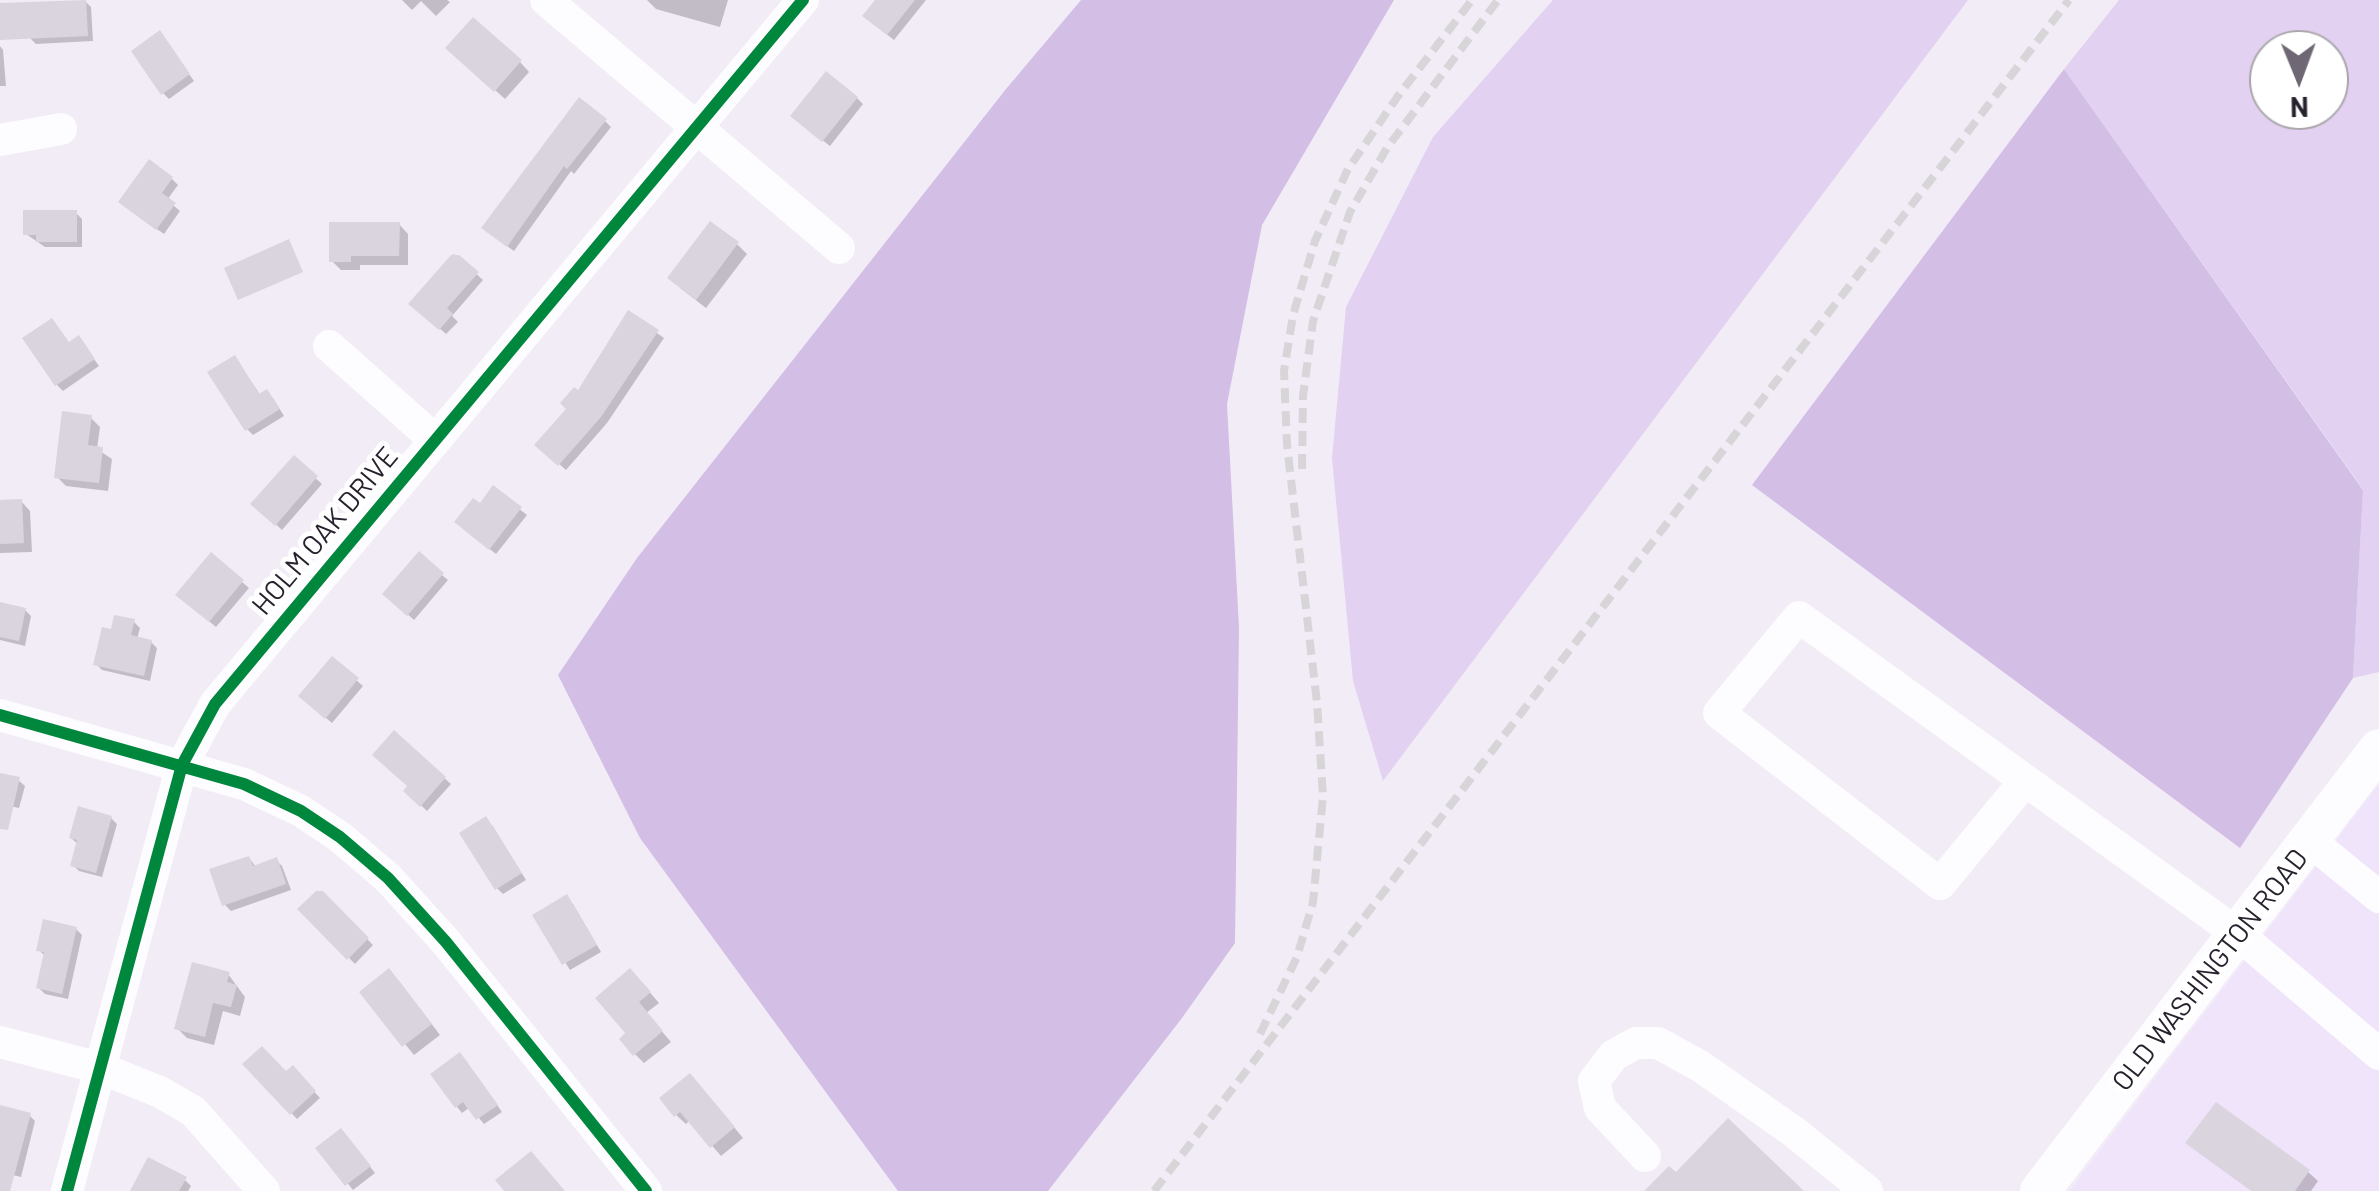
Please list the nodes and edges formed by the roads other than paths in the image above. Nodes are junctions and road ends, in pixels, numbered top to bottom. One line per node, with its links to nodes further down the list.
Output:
1 (546, 0): 3 (street)
2 (803, 0): 3 (street, HOLM OAK DRIVE)
3 (697, 124): 6 (street); 8 (street, HOLM OAK DRIVE)
4 (60, 129): 5 (street)
5 (0, 140)
6 (840, 248)
7 (329, 346): 8 (street)
8 (435, 440): 11 (street, HOLM OAK DRIVE)
9 (0, 715): 11 (street)
10 (2379, 749): 13 (main road, OLD WASHINGTON ROAD)
11 (182, 764): 18 (street, HOLM OAK DRIVE); 22 (street)
12 (2025, 781): 12 (street); 15 (street)
13 (2310, 840): 14 (street); 15 (main road, OLD WASHINGTON ROAD)
14 (2379, 897)
15 (2238, 934): 17 (street); 24 (main road, OLD WASHINGTON ROAD)
16 (0, 1042): 18 (street)
17 (2379, 1054)
18 (100, 1068): 20 (street, HOLM OAK DRIVE); 21 (street)
19 (1645, 1156): 23 (street)
20 (66, 1191)
21 (264, 1191)
22 (646, 1191)
23 (1867, 1191)
24 (2040, 1191)

